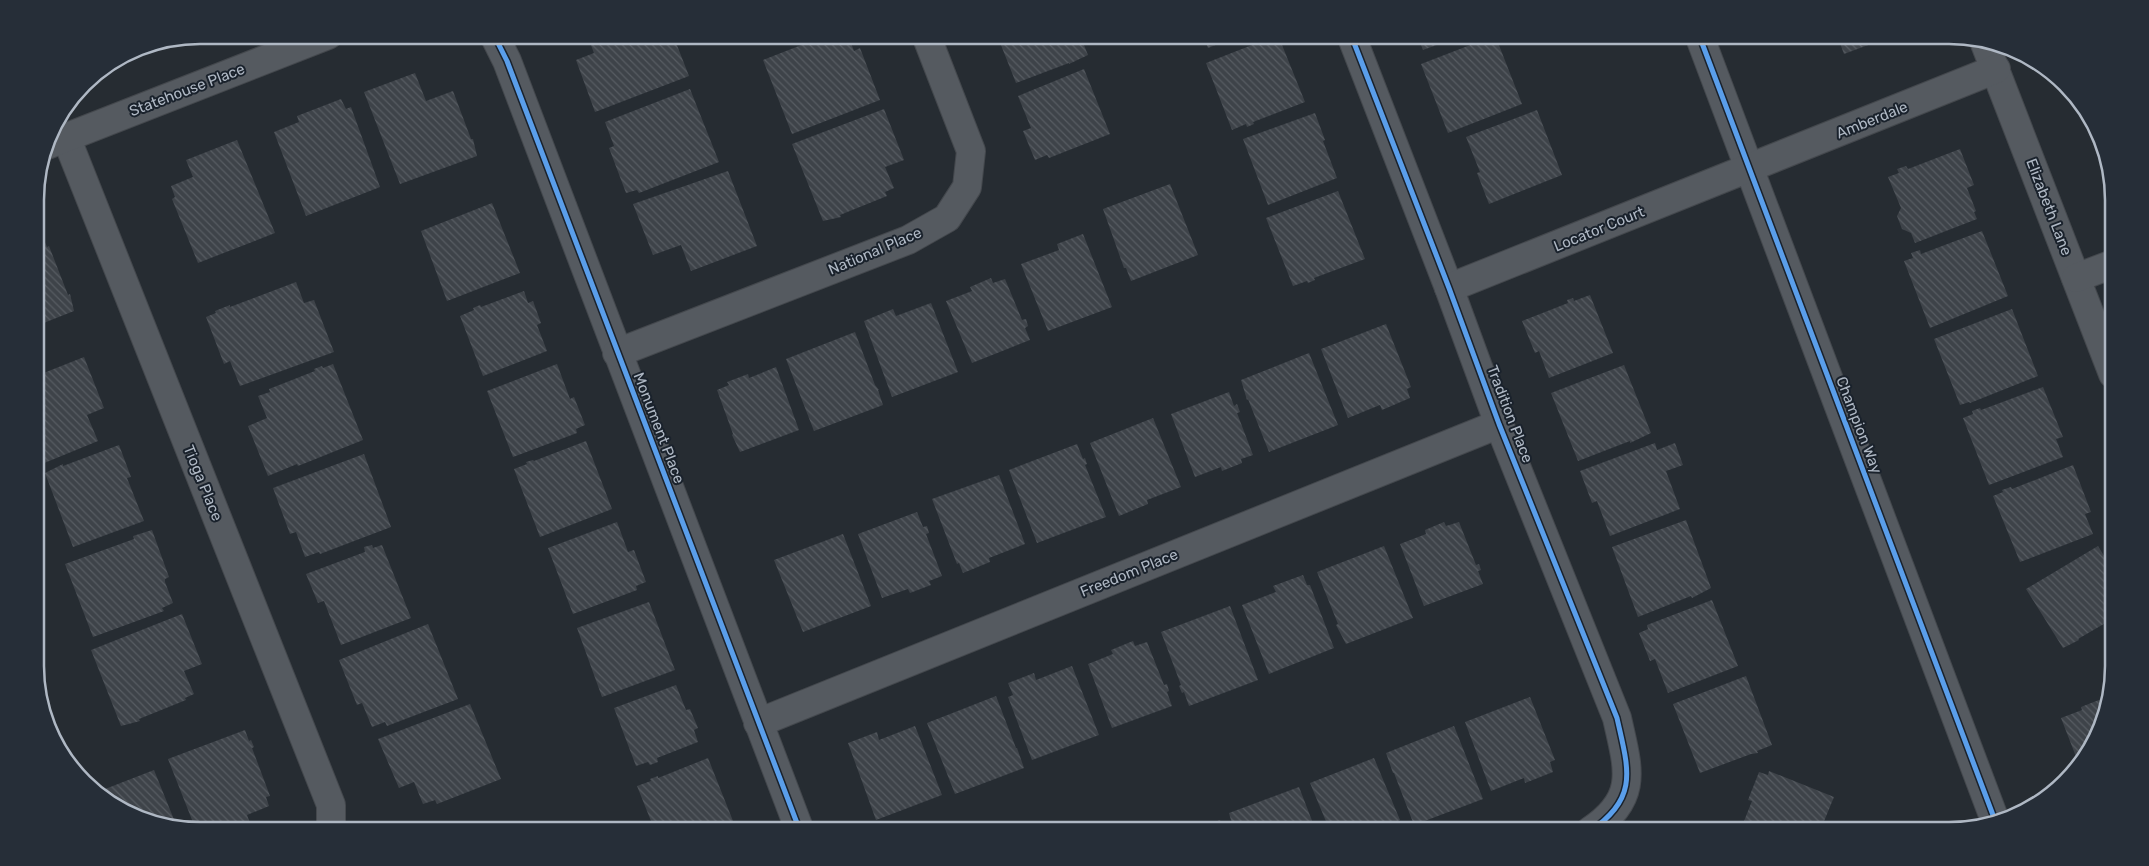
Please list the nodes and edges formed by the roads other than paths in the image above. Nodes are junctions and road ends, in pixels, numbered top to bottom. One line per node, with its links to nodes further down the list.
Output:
1 (305, 44): 8 (street, Statehouse Place)
2 (498, 44): 13 (street, Monument Place)
3 (929, 44): 13 (street, National Place)
4 (1355, 44): 12 (street, Tradition Place)
5 (1702, 44): 9 (street, Champion Way)
6 (1987, 49): 7 (street, Elizabeth Lane)
7 (1996, 69): 9 (street, Amberdale); 11 (street, Elizabeth Lane)
8 (57, 141): 18 (street, Tioga Place)
9 (1749, 170): 12 (street, Locator Court); 17 (street, Champion Way)
10 (2105, 267): 11 (street)
11 (2076, 278): 14 (street, Elizabeth Lane)
12 (1450, 288): 15 (street, Tradition Place)
13 (617, 353): 16 (street, Monument Place)
14 (2105, 353)
15 (1499, 424): 16 (street, Freedom Place); 20 (street, Tradition Place)
16 (758, 723): 19 (street, Monument Place)
17 (1993, 816)
18 (332, 822)
19 (796, 822)
20 (1603, 822)

